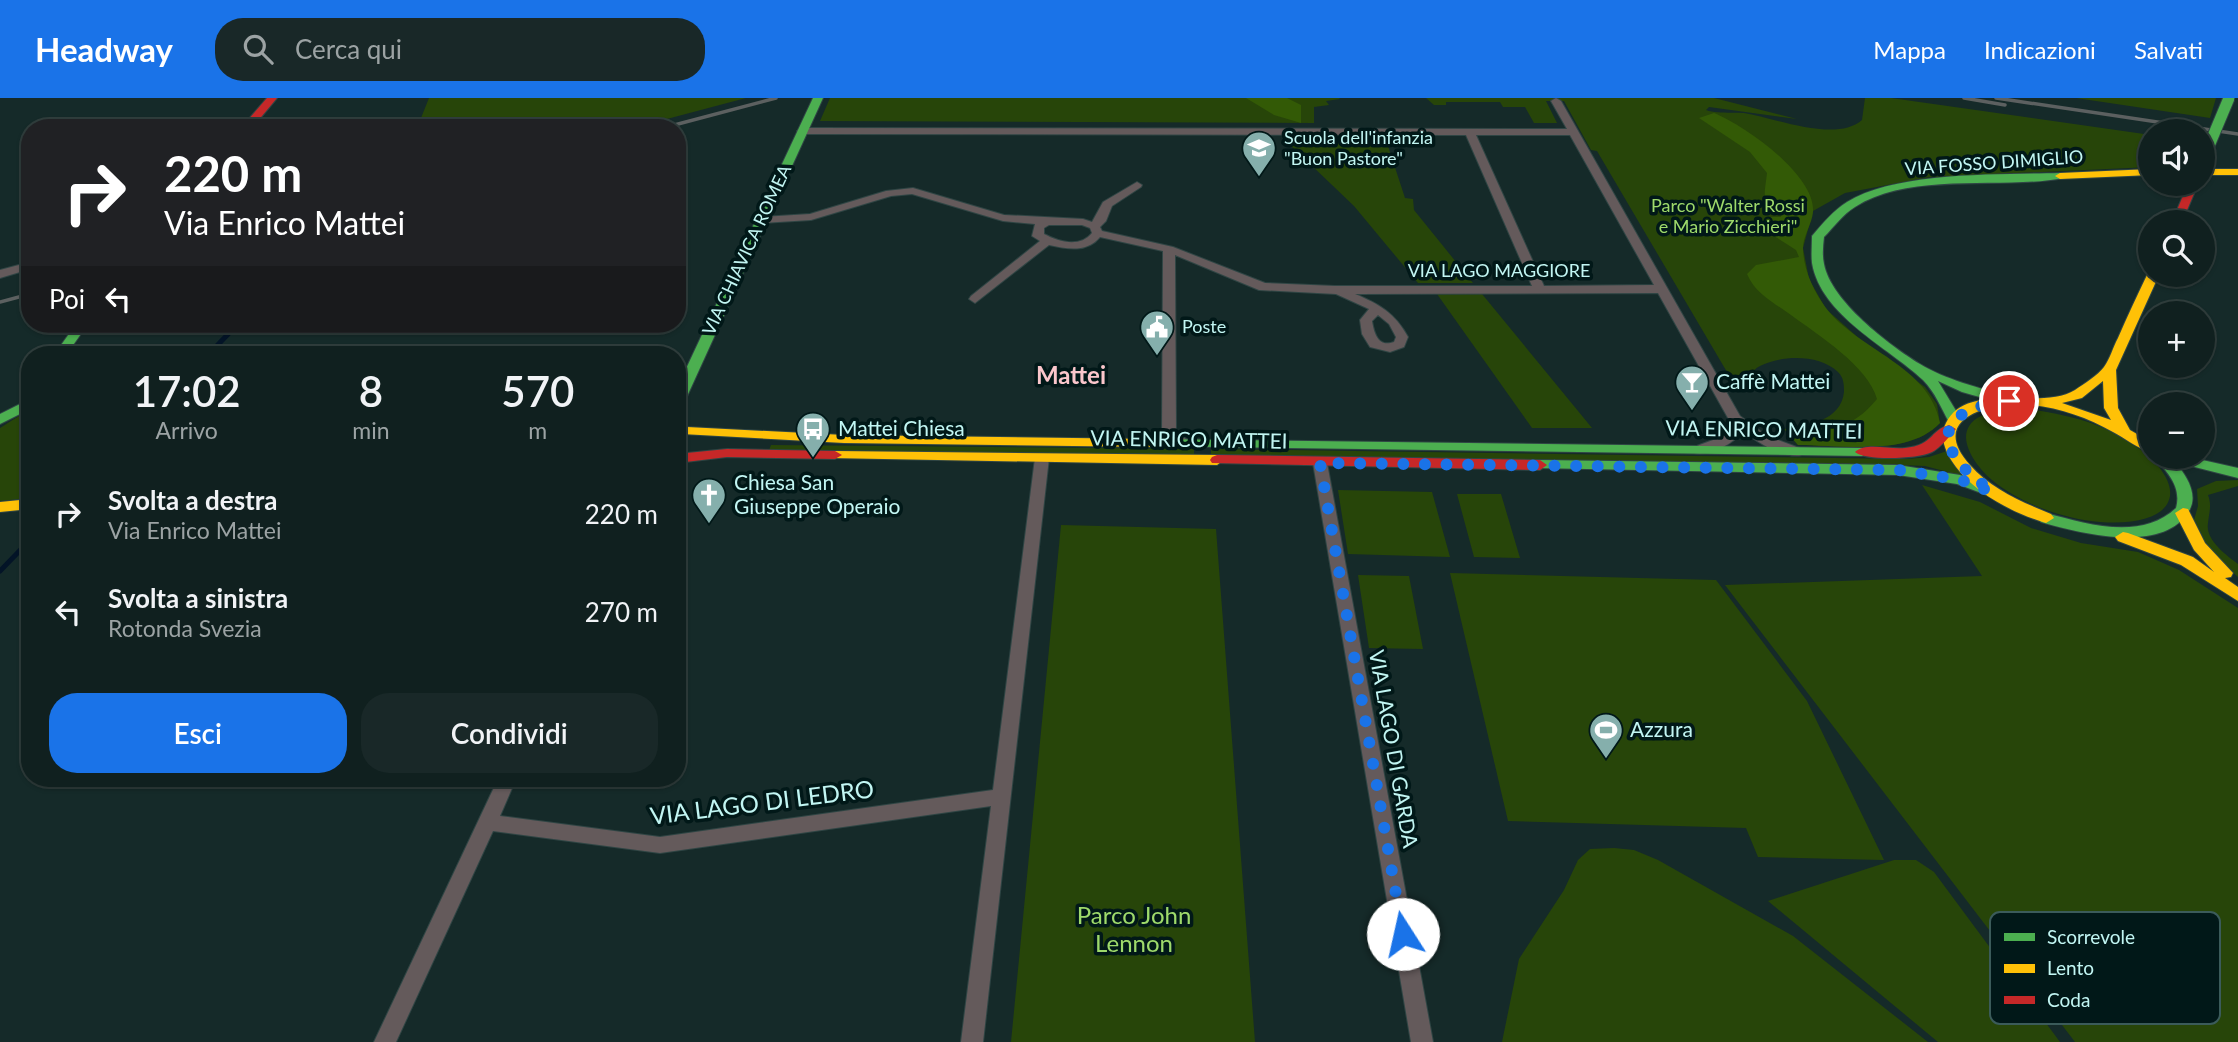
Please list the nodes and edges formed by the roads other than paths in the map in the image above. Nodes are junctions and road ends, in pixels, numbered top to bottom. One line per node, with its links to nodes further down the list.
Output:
1 (272, 98): 5 (main road)
2 (818, 98): 6 (main road, VIA CHIAVICA ROMEA)
3 (2229, 98): 8 (main road, bridge)
4 (1556, 101): 7 (street)
5 (254, 119)
6 (802, 131): 9 (street); 14 (main road, VIA CHIAVICA ROMEA)
7 (1572, 131): 9 (street); 25 (street)
8 (2215, 131)
9 (1470, 132): 24 (street)
10 (2215, 172): 11 (main road)
11 (2238, 172)
12 (2138, 173): 29 (main road, VIA FOSSO DIMIGLIO)
13 (1137, 185): 16 (street)
14 (761, 220): 15 (street); 31 (main road, VIA CHIAVICA ROMEA)
15 (1047, 222): 16 (street, VIA LAGO MAGGIORE); 17 (street)
16 (1096, 229): 18 (street); 19 (street, VIA LAGO MAGGIORE)
17 (1047, 241): 18 (street, VIA LAGO MAGGIORE); 27 (street)
18 (1084, 245): 19 (street, VIA LAGO MAGGIORE)
19 (1145, 245): 20 (street, VIA LAGO MAGGIORE)
20 (1169, 249): 26 (street, VIA LAGO MAGGIORE); 40 (street)
21 (21, 268): 22 (street)
22 (0, 274)
23 (2147, 287): 30 (main road)
24 (1539, 288): 25 (street, VIA LAGO MAGGIORE); 26 (street, VIA LAGO MAGGIORE)
25 (1662, 289): 35 (street)
26 (1335, 290): 28 (street, VIA LAGO MAGGIORE)
27 (975, 299)
28 (1377, 308)
29 (1915, 366): 32 (main road, VIA FOSSO DIMIGLIO); 37 (main road, VIA FOSSO DIMIGLIO)
30 (2109, 370): 33 (main road); 39 (main road)
31 (686, 383)
32 (2009, 401): 33 (main road); 37 (main road, VIA ENRICO MATTEI)
33 (2031, 402): 39 (main road)
34 (21, 407): 36 (main road)
35 (1735, 418): 44 (street); 45 (street)
36 (0, 420)
37 (1952, 424): 45 (main road, VIA ENRICO MATTEI); 53 (main road, VIA FOSSO DIMIGLIO)
38 (686, 426): 42 (main road, VIA ENRICO MATTEI)
39 (2124, 431): 41 (main road)
40 (1168, 433): 42 (street); 43 (street)
41 (2138, 439)
42 (1145, 444): 43 (main road, VIA ENRICO MATTEI)
43 (1186, 444): 44 (main road, VIA ENRICO MATTEI)
44 (1699, 450): 45 (main road, VIA ENRICO MATTEI)
45 (1797, 452)
46 (686, 456): 47 (main road, VIA ENRICO MATTEI)
47 (1042, 458): 48 (main road, VIA ENRICO MATTEI); 63 (street)
48 (1320, 463): 53 (main road, VIA ENRICO MATTEI); 67 (street, VIA LAGO DI GARDA)
49 (2215, 468): 51 (main road)
50 (2174, 469): 52 (main road)
51 (2238, 474): 52 (main road)
52 (2185, 491): 57 (main road)
53 (1992, 492): 59 (main road)
54 (21, 505): 55 (main road)
55 (0, 507)
56 (21, 507): 58 (main road)
57 (2183, 513): 59 (main road); 60 (main road)
58 (0, 515)
59 (2107, 531): 61 (main road)
60 (2238, 583)
61 (2238, 595)
62 (504, 787): 64 (street)
63 (1001, 797): 64 (street, VIA LAGO DI LEDRO); 66 (street)
64 (488, 822): 65 (street)
65 (386, 1042)
66 (972, 1042)
67 (1422, 1042)

